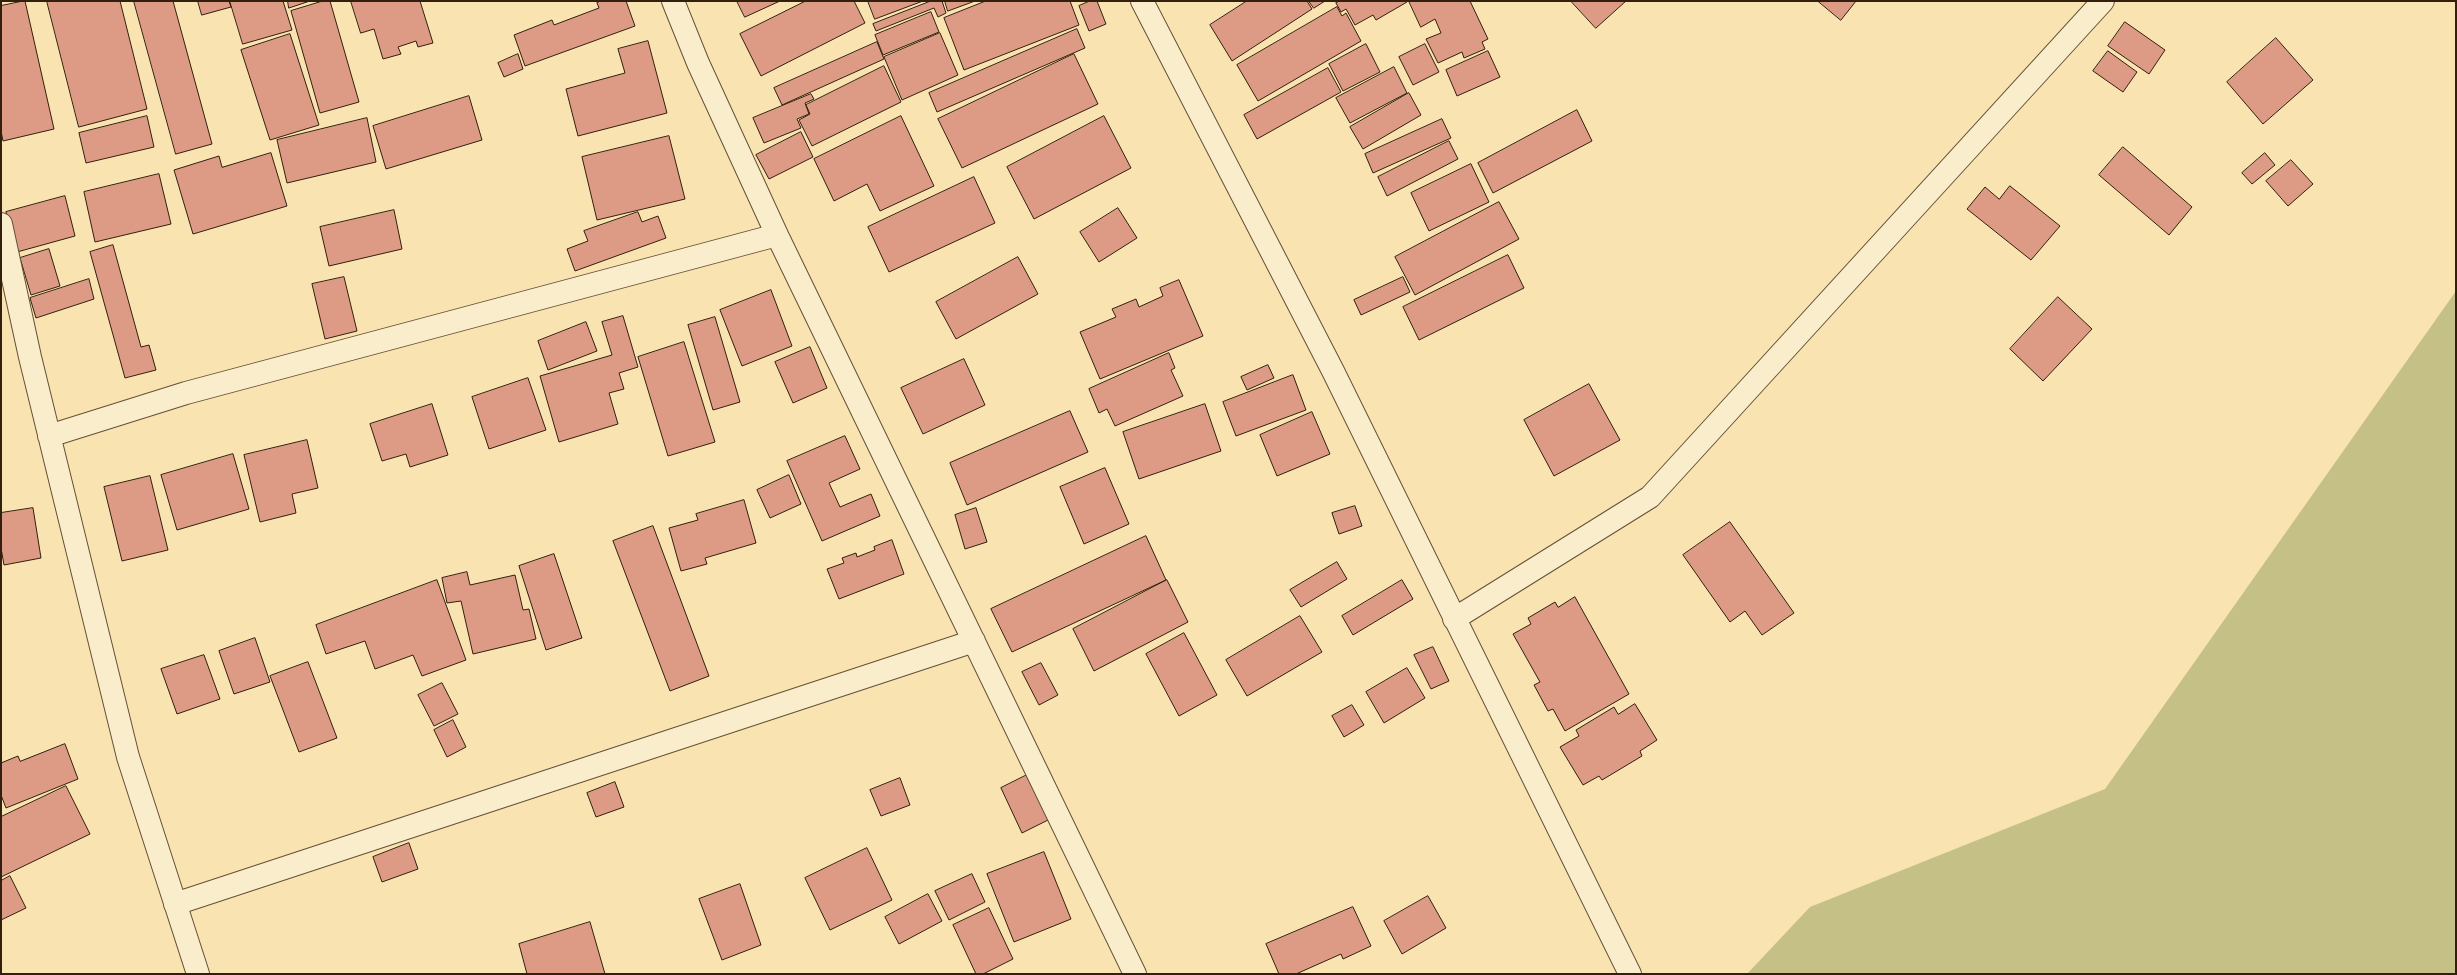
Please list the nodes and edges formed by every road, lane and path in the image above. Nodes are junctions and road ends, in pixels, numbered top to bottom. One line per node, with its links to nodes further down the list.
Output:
1 (673, 1): 5 (street)
2 (1142, 1): 7 (street)
3 (2103, 1): 7 (street)
4 (1, 224): 6 (street)
5 (777, 235): 6 (street); 8 (street)
6 (49, 436): 9 (street)
7 (1454, 619): 12 (street)
8 (974, 641): 9 (street); 11 (street)
9 (175, 904): 10 (street)
10 (198, 974)
11 (1135, 974)
12 (1630, 974)

